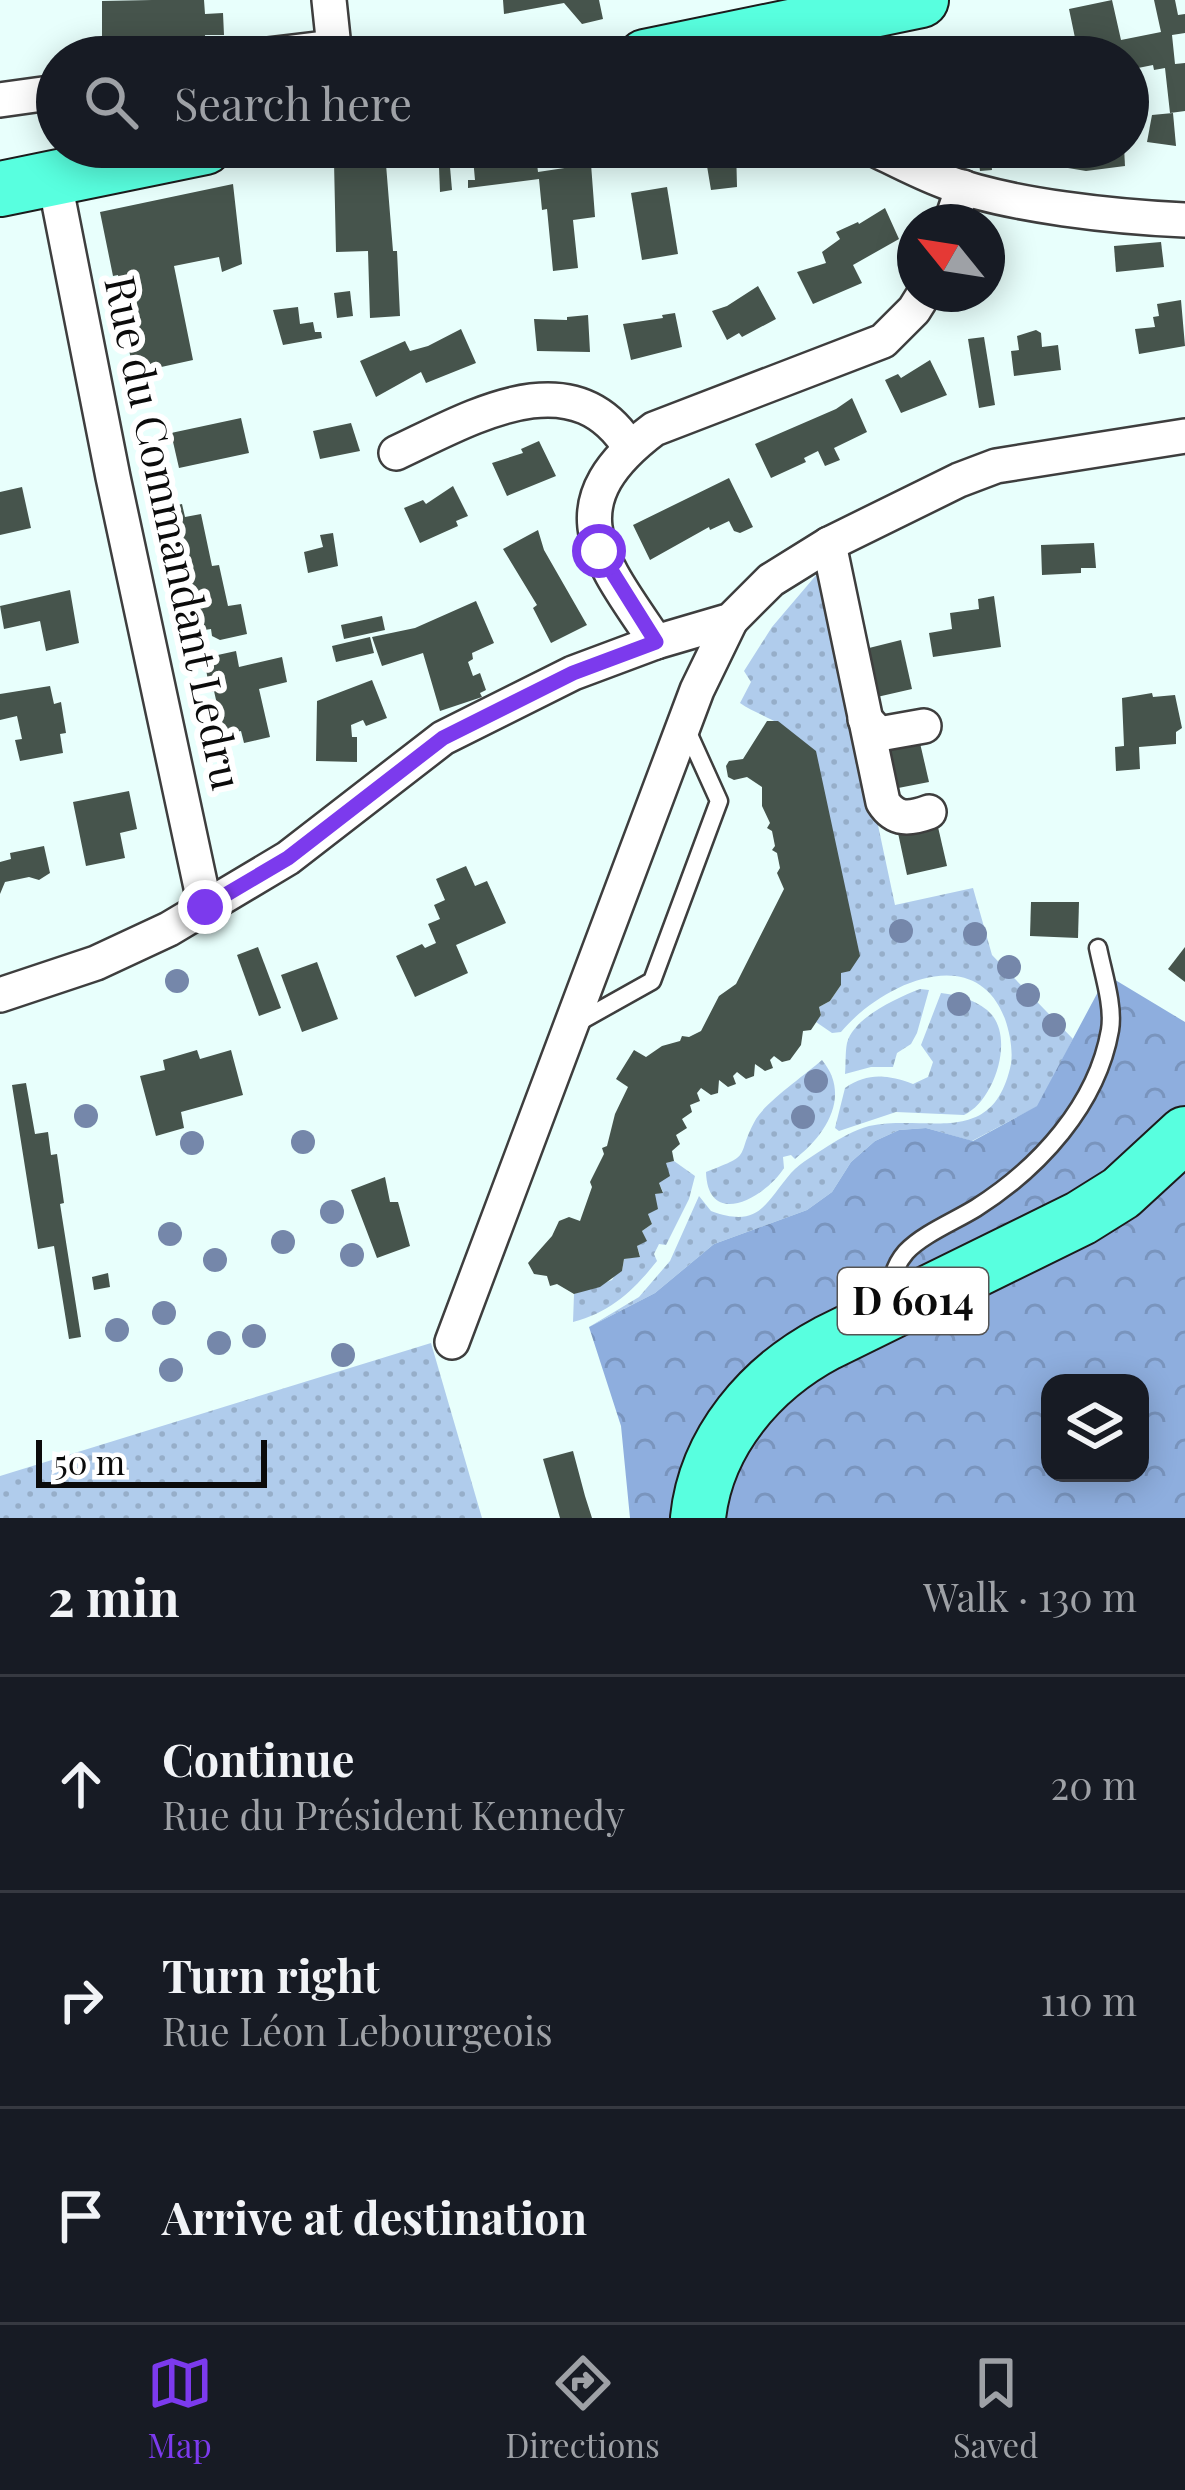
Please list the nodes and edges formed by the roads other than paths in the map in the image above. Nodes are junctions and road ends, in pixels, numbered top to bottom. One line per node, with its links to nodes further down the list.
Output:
1 (329, 0): 3 (street)
2 (921, 0): 4 (main road)
3 (332, 36)
4 (775, 36)
5 (36, 95): 6 (street)
6 (0, 100)
7 (103, 168): 9 (main road)
8 (919, 168): 10 (street)
9 (54, 178): 11 (main road); 25 (street, Rue du Commandant Ledru)
10 (963, 187): 12 (street); 13 (street)
11 (0, 188)
12 (957, 204)
13 (1185, 220)
14 (912, 312): 16 (street)
15 (1185, 436): 18 (street)
16 (630, 448): 17 (street); 20 (street)
17 (396, 453)
18 (829, 544): 19 (street); 21 (street)
19 (731, 620): 20 (street); 22 (street)
20 (656, 642): 25 (street)
21 (865, 719): 23 (street); 24 (street)
22 (684, 724): 28 (street); 28 (lane)
23 (924, 727)
24 (929, 812)
25 (205, 907): 27 (street)
26 (1098, 948): 30 (lane)
27 (0, 995)
28 (571, 1026): 31 (street)
29 (1185, 1134): 30 (main road, D 6014)
30 (896, 1310): 32 (main road, D 6014)
31 (452, 1342)
32 (698, 1518)

